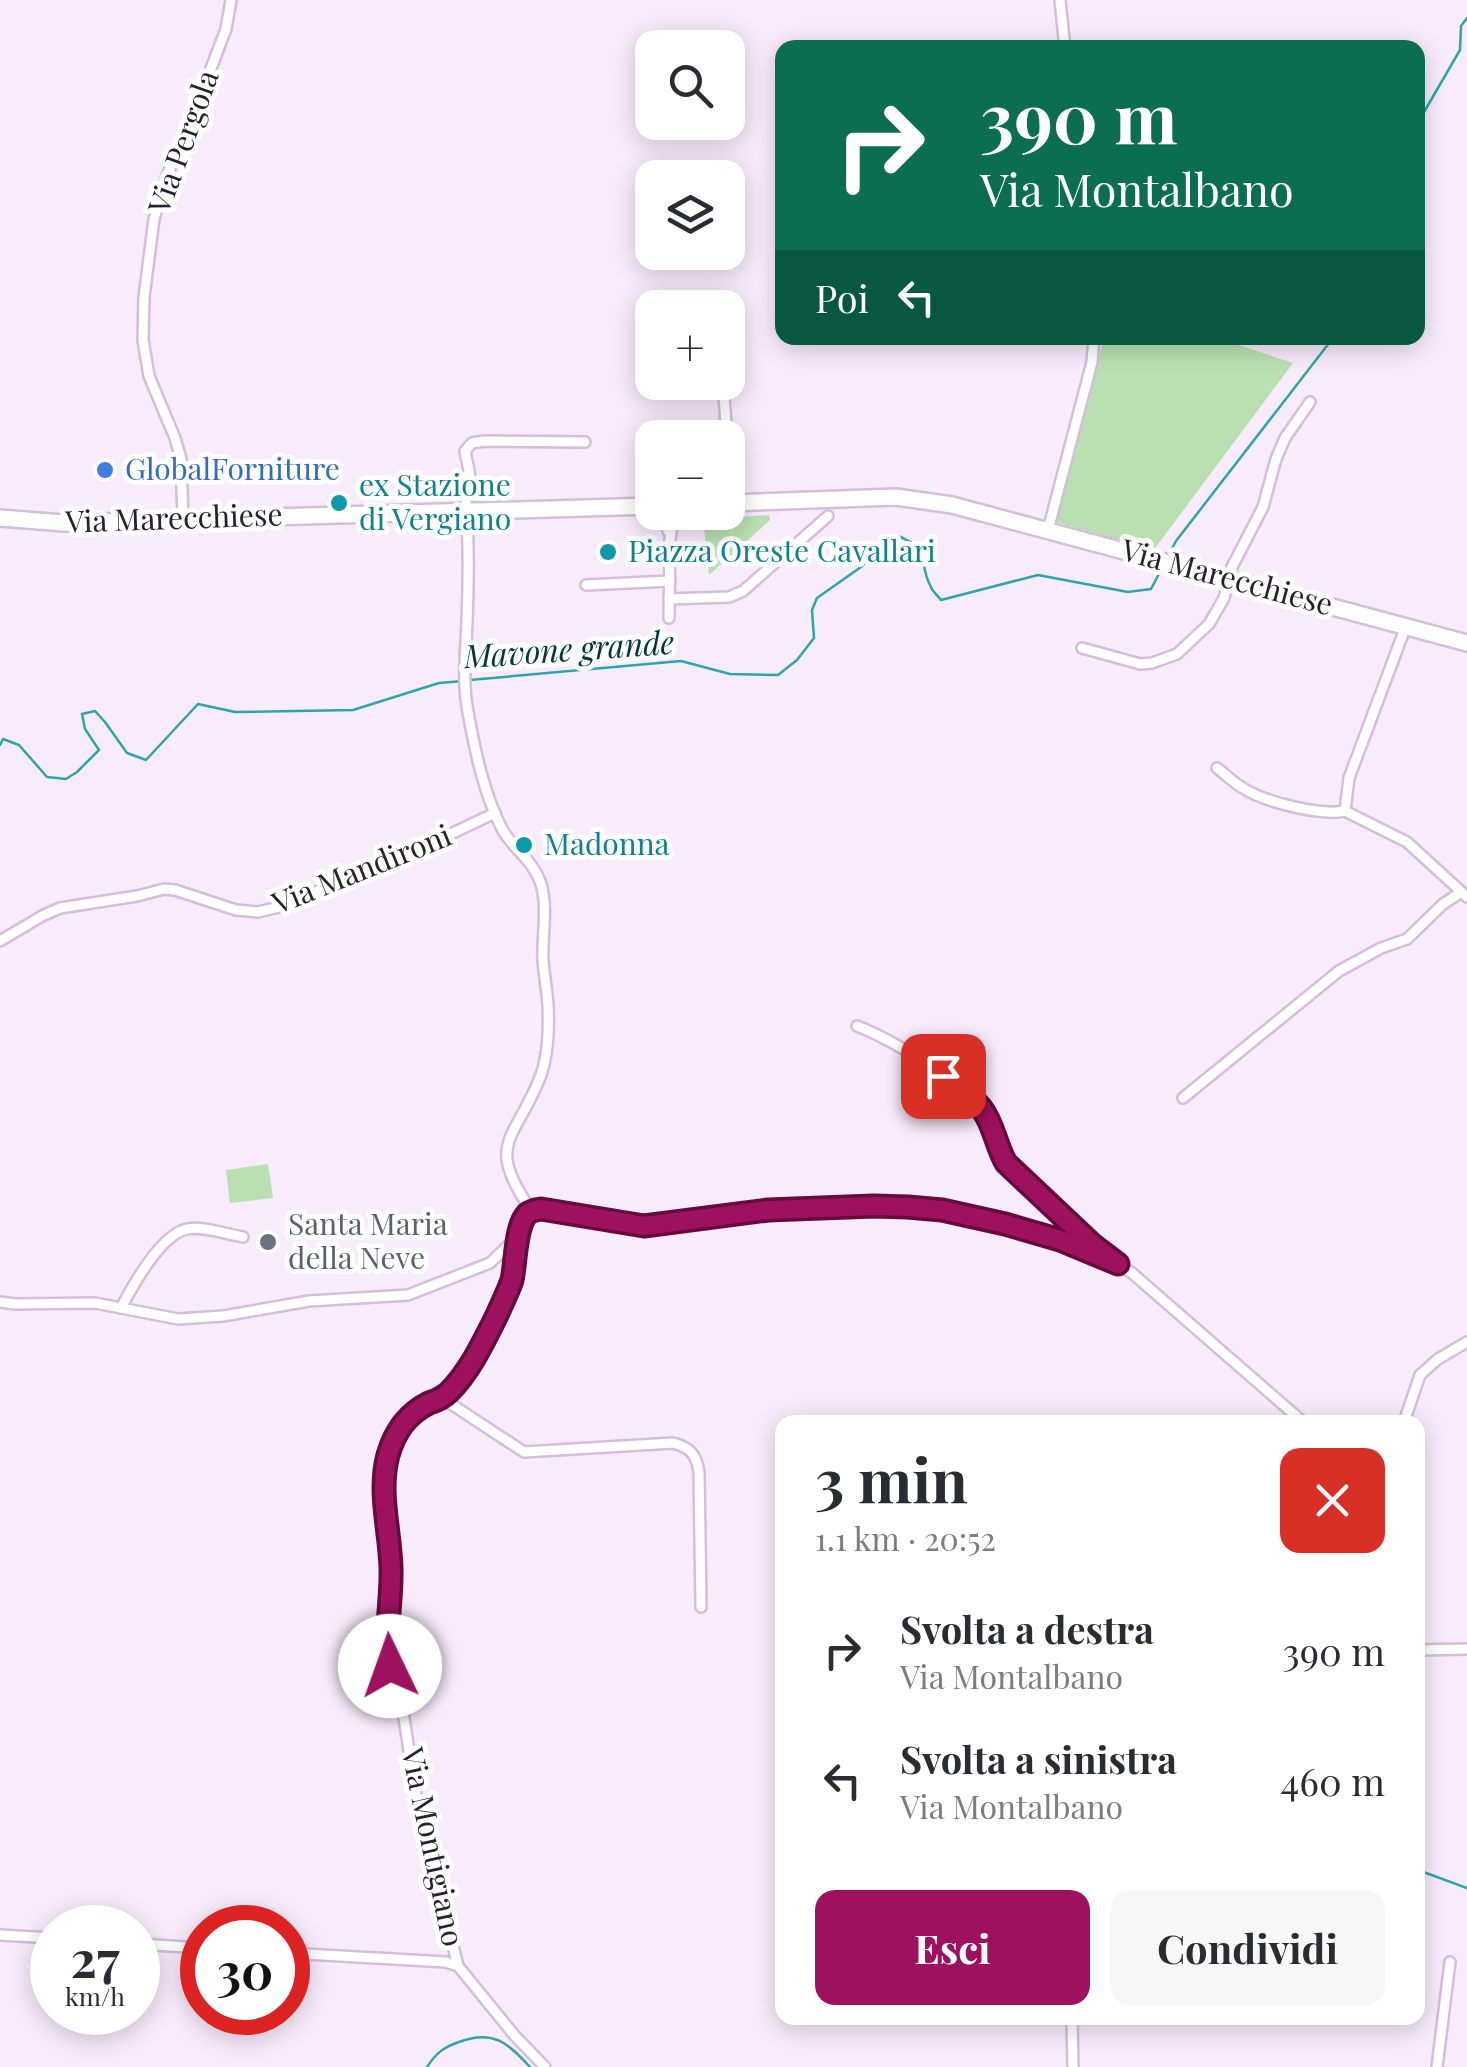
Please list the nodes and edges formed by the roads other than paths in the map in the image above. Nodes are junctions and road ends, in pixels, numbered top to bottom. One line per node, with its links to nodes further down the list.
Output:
1 (231, 0): 12 (street, Via Pergola)
2 (1060, 0): 3 (street)
3 (1064, 40)
4 (1093, 345): 15 (street)
5 (1310, 402): 17 (street)
6 (585, 442): 9 (street)
7 (745, 502): 15 (main road, Via Marecchiese)
8 (635, 506): 9 (main road, Via Marecchiese)
9 (468, 510): 12 (main road, Via Marecchiese); 27 (street)
10 (828, 516): 20 (street)
11 (0, 518): 12 (main road, Via Marecchiese)
12 (183, 519)
13 (668, 530): 16 (street)
14 (671, 530): 16 (street)
15 (1048, 530): 17 (main road, Via Marecchiese)
16 (670, 539): 18 (street)
17 (1229, 579): 22 (main road, Via Marecchiese); 24 (street)
18 (670, 581): 19 (street); 20 (street)
19 (586, 585)
20 (669, 599): 21 (street)
21 (669, 618)
22 (1406, 626): 23 (main road, Via Marecchiese); 26 (street)
23 (1467, 643)
24 (1082, 648)
25 (1217, 768): 26 (street)
26 (1345, 811): 28 (street)
27 (495, 813): 29 (street, Via Mandironi); 32 (street)
28 (1464, 895): 31 (street)
29 (0, 941)
30 (857, 1026): 35 (street)
31 (1183, 1098)
32 (531, 1210): 33 (street); 35 (street)
33 (519, 1230): 37 (street); 39 (street, Via Montigiano)
34 (243, 1238): 37 (street)
35 (1118, 1264): 40 (street)
36 (0, 1302): 37 (street)
37 (120, 1308)
38 (1467, 1342): 41 (street)
39 (442, 1398): 42 (street); 49 (street, Via Montigiano)
40 (1296, 1415)
41 (1406, 1415)
42 (701, 1607)
43 (1467, 1649): 44 (street)
44 (1425, 1650)
45 (0, 1935): 46 (street)
46 (30, 1937)
47 (310, 1954): 49 (street)
48 (1450, 1962): 53 (street)
49 (458, 1966): 51 (street)
50 (1072, 2025): 52 (street)
51 (545, 2067)
52 (1073, 2067)
53 (1437, 2067)

